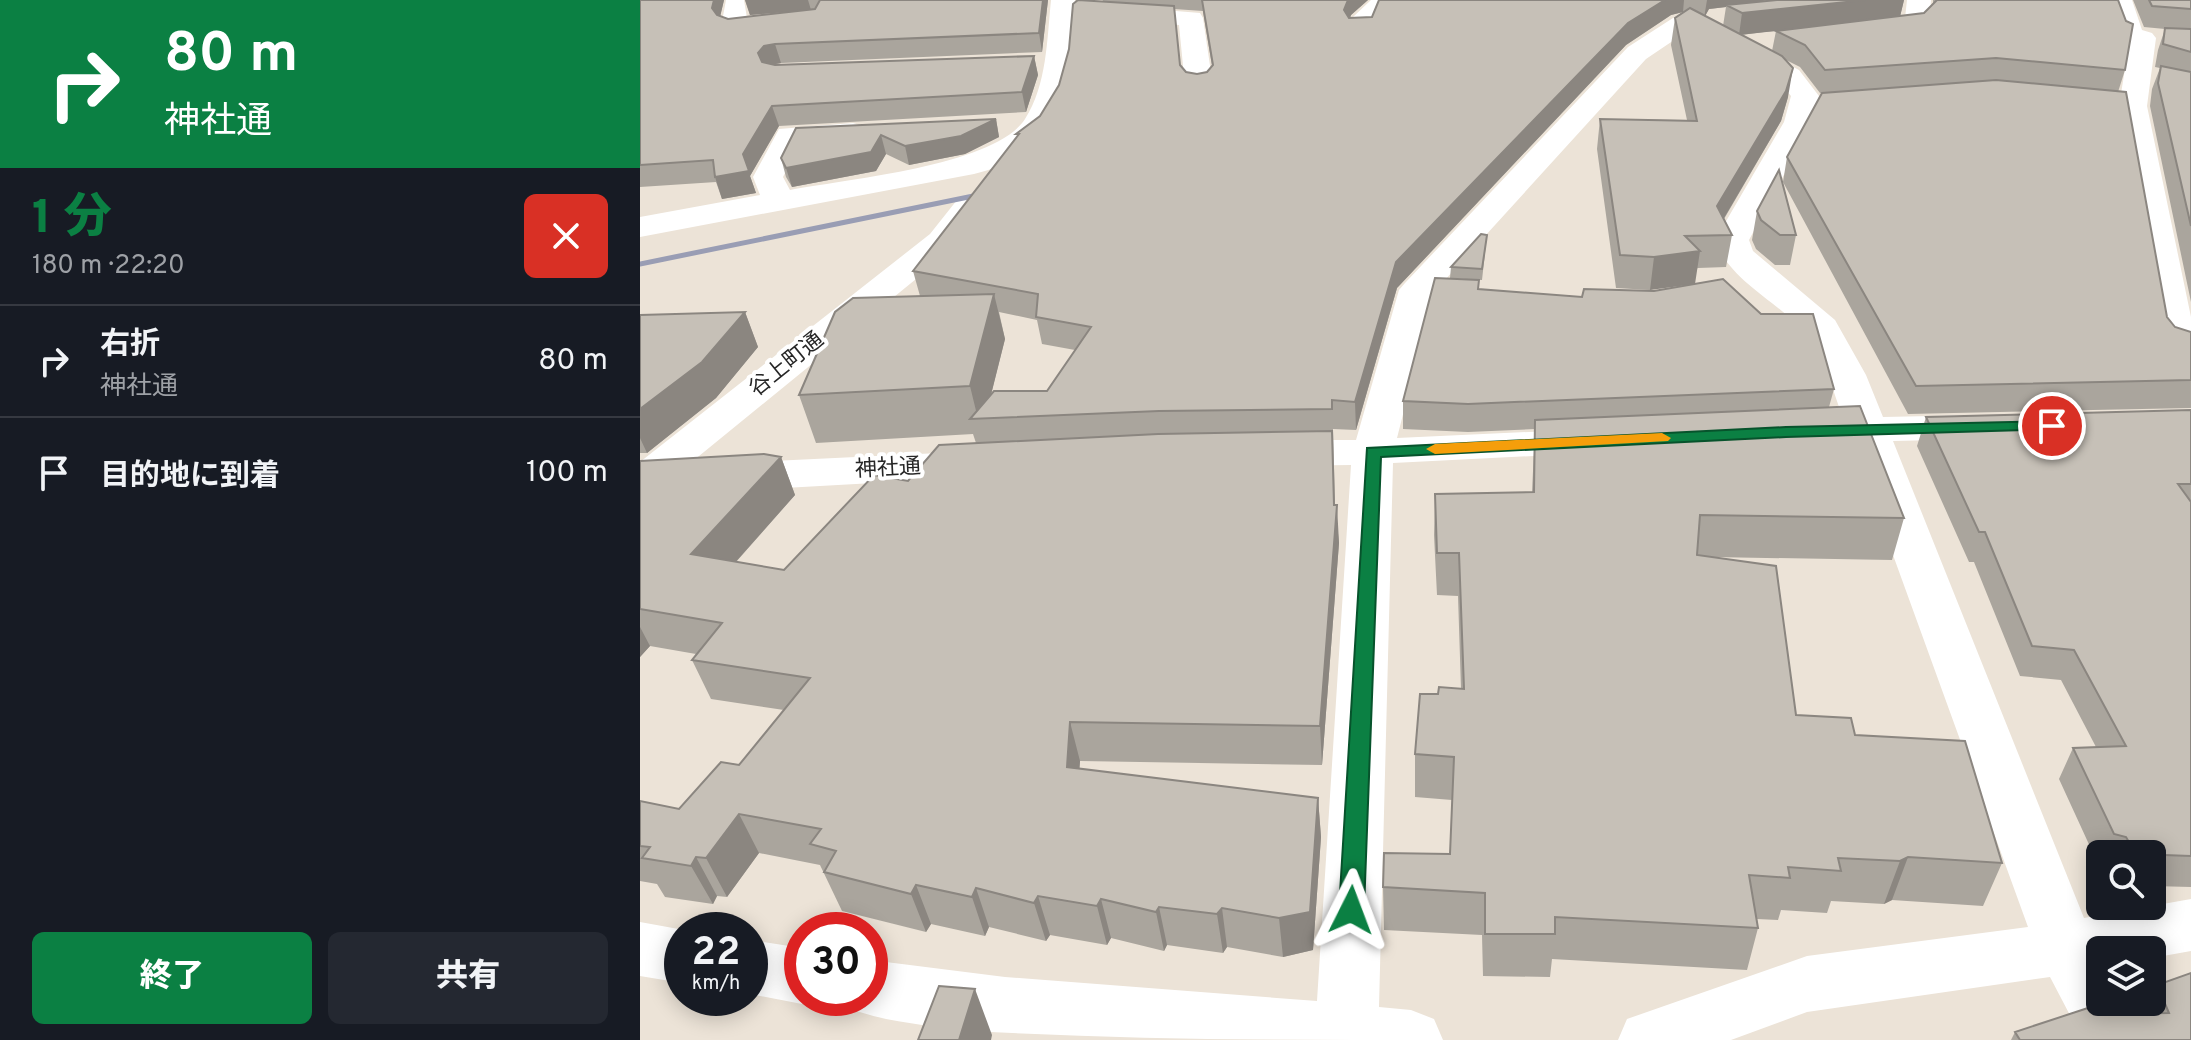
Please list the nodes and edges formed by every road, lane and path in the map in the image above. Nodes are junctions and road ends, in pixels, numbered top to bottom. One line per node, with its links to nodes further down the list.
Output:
1 (773, 0): 4 (street)
2 (1386, 0): 9 (street)
3 (1919, 0): 10 (street)
4 (733, 2): 7 (street)
5 (1062, 4): 14 (street); 16 (street)
6 (2113, 4): 11 (street)
7 (811, 20)
8 (1732, 31): 13 (street); 25 (street); 26 (street)
9 (1361, 33)
10 (1838, 36)
11 (2143, 38): 12 (street); 18 (street)
12 (2175, 41)
13 (1778, 42)
14 (1057, 63): 15 (street); 19 (street)
15 (1027, 64)
16 (1199, 86)
17 (2101, 102): 18 (street)
18 (2133, 106): 29 (street)
19 (1036, 123): 20 (street); 22 (street)
20 (989, 126)
21 (881, 131): 23 (street)
22 (971, 183): 23 (street); 37 (street, 谷上町通)
23 (779, 201): 24 (street)
24 (640, 227)
25 (1766, 280): 27 (street); 31 (street)
26 (1417, 290): 28 (street); 34 (street)
27 (1720, 291)
28 (1464, 293)
29 (2191, 350)
30 (2022, 426): 31 (street)
31 (1868, 430): 32 (street); 39 (street)
32 (1799, 431)
33 (1627, 440): 34 (street)
34 (1373, 452): 35 (street); 43 (street)
35 (1238, 454)
36 (1021, 462): 37 (street, 神社通)
37 (641, 482)
38 (2191, 925): 39 (street)
39 (2066, 948): 45 (street); 46 (street)
40 (640, 949): 41 (street)
41 (664, 953)
42 (888, 991): 43 (street)
43 (1346, 1036): 44 (street)
44 (1411, 1040)
45 (1650, 1040)
46 (2116, 1040)

